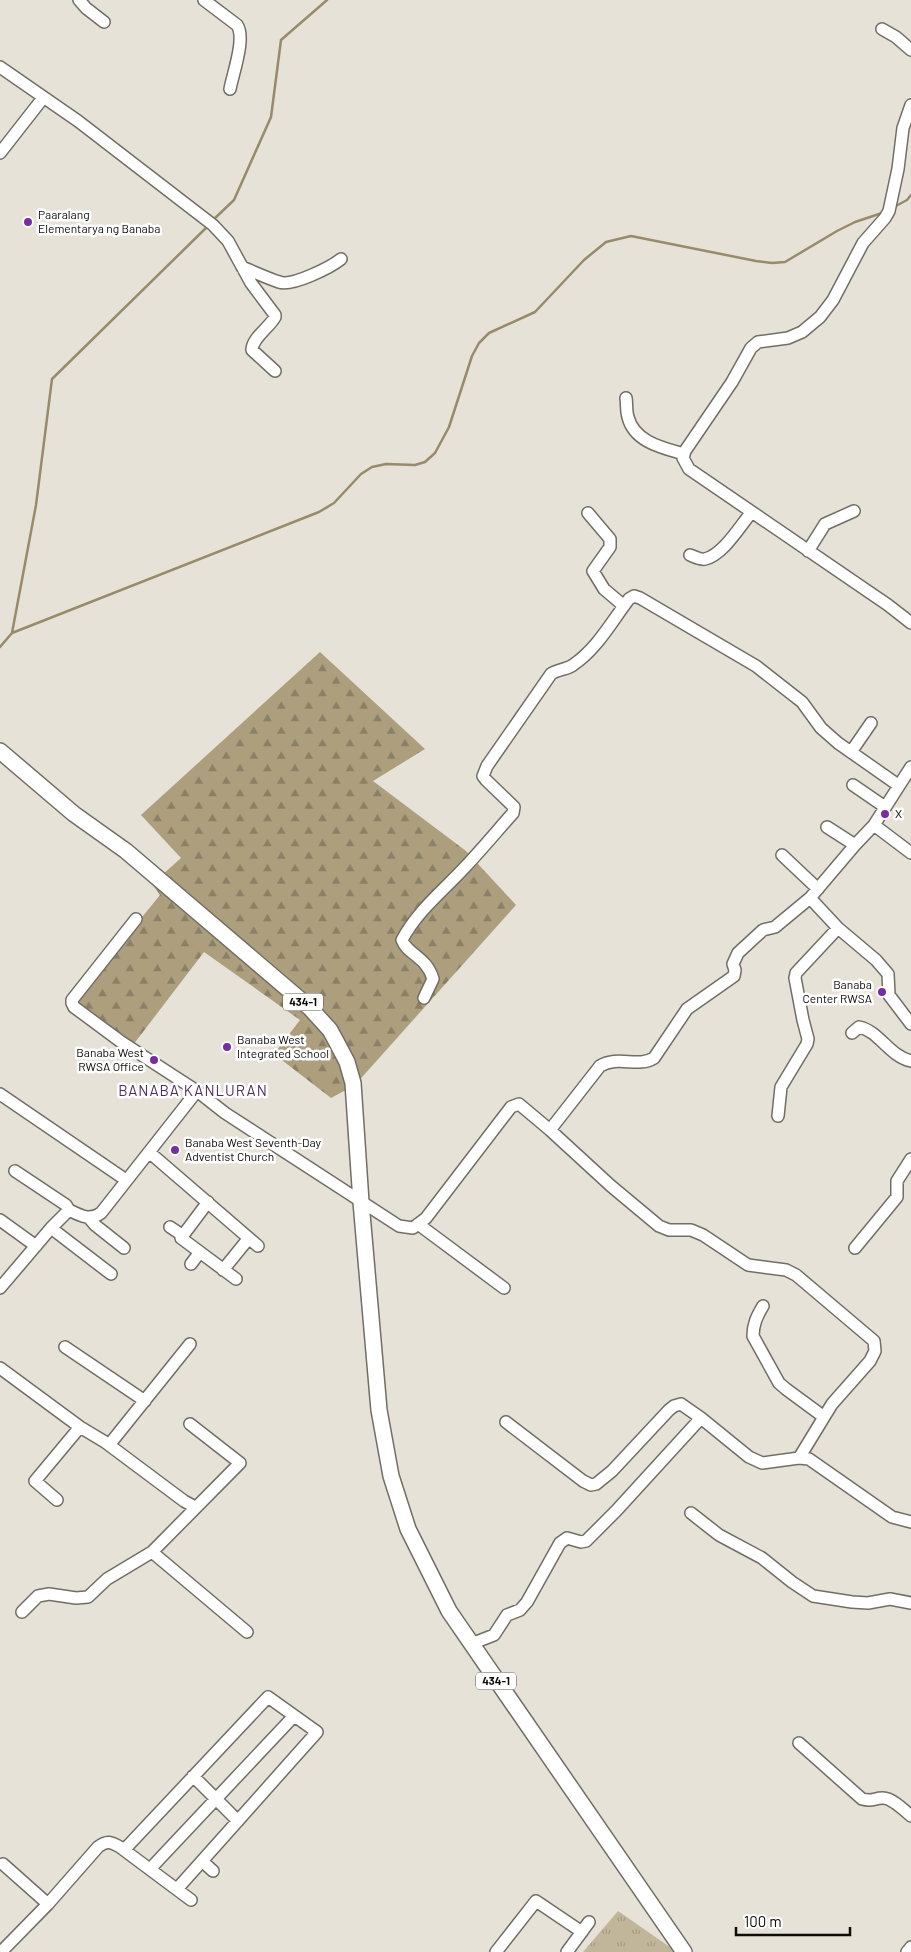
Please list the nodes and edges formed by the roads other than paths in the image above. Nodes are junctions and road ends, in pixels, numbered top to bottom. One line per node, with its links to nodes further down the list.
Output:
1 (79, 0): 3 (street)
2 (204, 0): 7 (street)
3 (104, 22)
4 (882, 29): 5 (street)
5 (911, 50)
6 (0, 67): 8 (street)
7 (230, 89)
8 (43, 98): 10 (street); 12 (street)
9 (911, 105): 15 (street)
10 (0, 153)
11 (342, 259): 12 (street)
12 (242, 267): 13 (street)
13 (275, 371)
14 (626, 398): 15 (street)
15 (684, 454): 18 (street)
16 (854, 511): 19 (street)
17 (588, 513): 21 (street)
18 (750, 513): 19 (street); 20 (street)
19 (808, 551): 22 (street)
20 (690, 555)
21 (624, 606): 25 (street); 39 (street)
22 (911, 623)
23 (871, 723): 25 (street)
24 (0, 751): 52 (main road, 434-1)
25 (851, 752): 28 (street)
26 (911, 767): 28 (street)
27 (853, 785): 29 (street)
28 (898, 785): 29 (street)
29 (885, 807): 30 (street)
30 (874, 825): 32 (street); 33 (street)
31 (827, 827): 32 (street)
32 (855, 845): 35 (street)
33 (911, 853)
34 (782, 855): 35 (street)
35 (818, 889): 36 (street)
36 (810, 898): 38 (street); 46 (street)
37 (136, 919): 43 (street)
38 (838, 928): 40 (street); 45 (street)
39 (424, 998)
40 (911, 1024)
41 (852, 1032): 42 (street)
42 (911, 1061)
43 (197, 1091): 47 (street); 52 (street)
44 (0, 1094): 50 (street)
45 (778, 1116)
46 (550, 1130): 56 (street); 77 (street)
47 (149, 1152): 50 (street); 51 (street)
48 (911, 1159): 64 (street)
49 (15, 1171): 53 (street)
50 (126, 1180): 54 (street)
51 (208, 1202): 59 (street); 60 (street)
52 (361, 1202): 56 (street); 92 (main road, 434-1)
53 (69, 1210): 54 (street); 58 (street)
54 (89, 1218): 63 (street)
55 (0, 1220): 61 (street)
56 (418, 1224): 71 (street)
57 (170, 1227): 59 (street)
58 (52, 1228): 61 (street); 68 (street)
59 (182, 1235): 65 (street)
60 (249, 1238): 62 (street); 67 (street)
61 (36, 1246): 70 (street)
62 (258, 1246)
63 (124, 1248)
64 (855, 1248)
65 (200, 1252): 66 (street); 67 (street)
66 (191, 1264)
67 (223, 1270): 69 (street)
68 (111, 1274)
69 (236, 1279)
70 (0, 1288)
71 (504, 1288)
72 (763, 1306): 77 (street)
73 (190, 1344): 76 (street)
74 (66, 1347): 76 (street)
75 (0, 1368): 81 (street)
76 (145, 1401): 82 (street)
77 (824, 1417): 83 (street)
78 (701, 1418): 79 (street); 83 (street); 92 (street)
79 (506, 1422)
80 (190, 1424): 85 (street)
81 (80, 1427): 82 (street); 84 (street)
82 (109, 1445): 85 (street)
83 (799, 1458): 87 (street)
84 (57, 1500)
85 (195, 1507): 88 (street)
86 (691, 1513): 89 (street)
87 (911, 1522)
88 (152, 1552): 90 (street); 91 (street)
89 (911, 1604)
90 (22, 1612)
91 (247, 1632)
92 (471, 1644): 113 (main road, 434-1)
93 (294, 1716): 95 (street); 96 (street); 98 (street)
94 (799, 1744): 97 (street)
95 (193, 1776): 96 (street); 99 (street)
96 (217, 1800): 98 (street); 102 (street)
97 (911, 1816)
98 (238, 1821): 100 (street)
99 (124, 1850): 102 (street); 106 (street)
100 (202, 1860): 103 (street); 104 (street)
101 (3, 1864): 106 (street)
102 (150, 1869): 104 (street)
103 (213, 1871)
104 (177, 1889): 105 (street)
105 (191, 1900)
106 (48, 1904): 110 (street)
107 (589, 1922): 108 (street)
108 (582, 1932): 111 (street); 112 (street)
109 (911, 1947): 114 (street)
110 (1, 1952)
111 (496, 1952)
112 (567, 1952)
113 (684, 1952)
114 (906, 1952)

